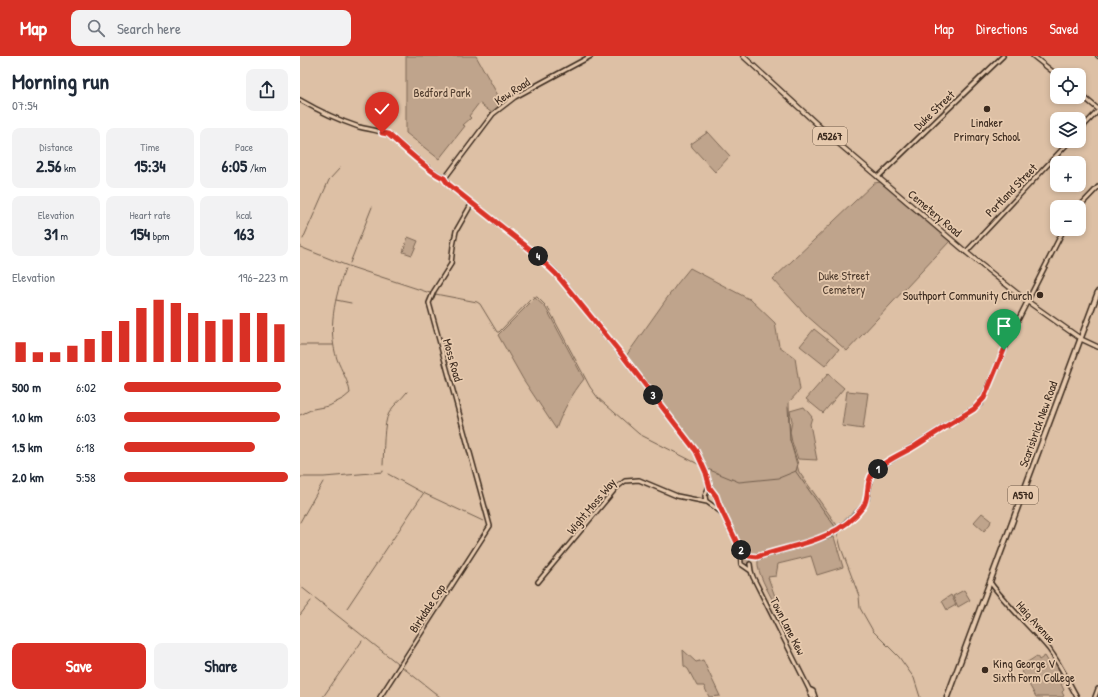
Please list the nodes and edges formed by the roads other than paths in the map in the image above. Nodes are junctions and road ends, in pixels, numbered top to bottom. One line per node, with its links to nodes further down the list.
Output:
1 (590, 56): 12 (street, Kew Road)
2 (743, 56): 11 (main road, Cemetery Road / A5267)
3 (1003, 56): 11 (street, Duke Street)
4 (1033, 56): 5 (street)
5 (1050, 69)
6 (1086, 99): 8 (street)
7 (300, 100): 12 (street)
8 (1098, 110): 9 (street)
9 (1086, 123)
10 (1063, 148): 17 (street, Portland Street)
11 (878, 177): 17 (main road, Cemetery Road / A5267)
12 (444, 178): 15 (street)
13 (1098, 187): 14 (street)
14 (1086, 200)
15 (472, 203): 22 (street); 29 (street, Moss Road)
16 (1060, 236): 19 (street)
17 (966, 252): 19 (main road, Cemetery Road / A5267)
18 (1098, 292): 20 (highway, Scarisbrick New Road / A570)
19 (1027, 300): 20 (main road, Cemetery Road / A5267); 32 (street)
20 (1081, 339): 21 (main road, A5267); 38 (highway, Scarisbrick New Road / A570)
21 (1098, 347)
22 (709, 484): 23 (street); 24 (street)
23 (713, 493): 24 (street); 25 (street)
24 (706, 495): 26 (street); 27 (street)
25 (716, 497): 27 (street); 28 (street)
26 (696, 500): 27 (street, Wight Moss Way); 37 (street, Wight Moss Way)
27 (708, 502): 28 (street)
28 (724, 516): 30 (street)
29 (489, 529): 41 (street, Birkdale Cop)
30 (740, 549): 31 (street); 33 (street)
31 (748, 556): 32 (street); 33 (street); 34 (street)
32 (757, 557): 34 (street)
33 (740, 559): 35 (street)
34 (751, 563): 35 (street); 36 (street, Town Lane Kew)
35 (745, 566): 36 (street, Town Lane Kew)
36 (751, 571): 39 (street, Town Lane Kew)
37 (538, 582)
38 (990, 582): 44 (highway, Scarisbrick New Road / A570); 45 (street, Haig Avenue)
39 (809, 688): 42 (street, Town Lane Kew); 43 (street, Town Lane Kew)
40 (1098, 689): 46 (street)
41 (380, 697)
42 (812, 697)
43 (815, 697)
44 (947, 697)
45 (1077, 697)
46 (1095, 697)

